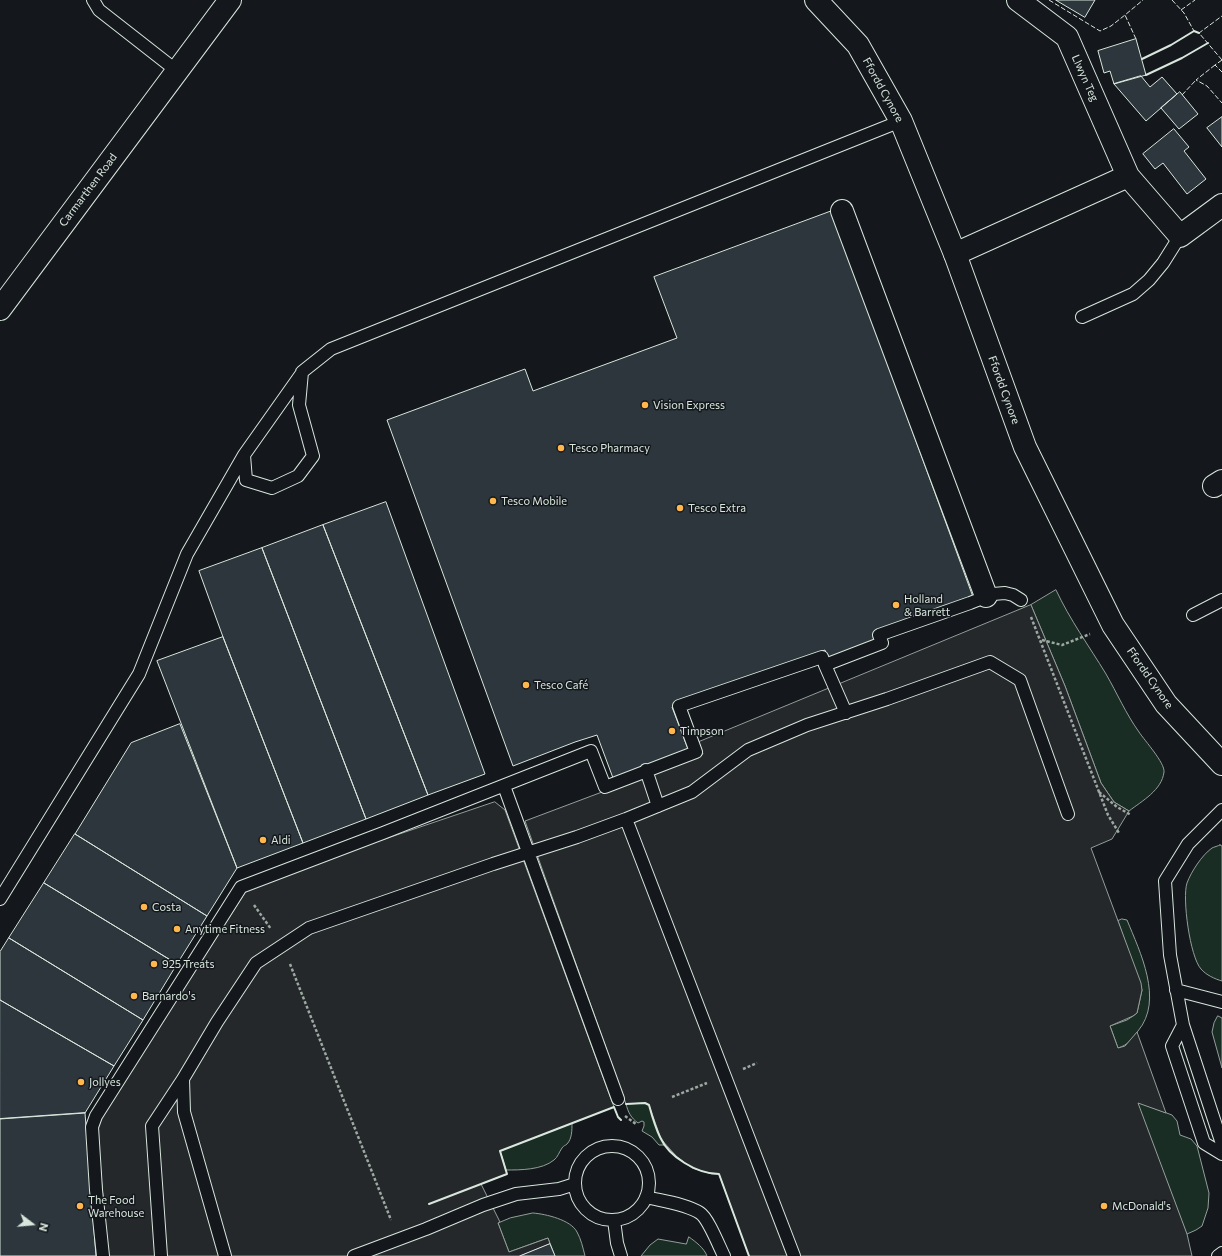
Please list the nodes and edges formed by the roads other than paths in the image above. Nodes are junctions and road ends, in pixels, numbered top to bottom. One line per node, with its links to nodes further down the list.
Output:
1 (92, 0): 5 (lane)
2 (230, 0): 5 (street, Carmarthen Road)
3 (816, 0): 6 (street, Ffordd Cynore)
4 (1018, 0): 7 (street, Llwyn Teg)
5 (177, 71): 12 (street, Carmarthen Road)
6 (901, 121): 11 (street, Ffordd Cynore); 14 (lane)
7 (1128, 176): 10 (street, Llwyn Teg); 11 (street)
8 (1222, 205): 10 (street)
9 (842, 211): 16 (street)
10 (1180, 236): 13 (lane)
11 (955, 254): 22 (street, Ffordd Cynore)
12 (0, 309)
13 (1082, 317)
14 (302, 372): 15 (lane); 15 (lane)
15 (244, 455): 30 (lane)
16 (986, 596): 17 (lane); 20 (lane)
17 (1020, 600)
18 (1222, 600): 19 (lane)
19 (1193, 615)
20 (825, 665): 21 (lane); 23 (lane)
21 (846, 713): 25 (lane); 27 (lane)
22 (1222, 764)
23 (646, 770): 24 (lane); 25 (lane)
24 (504, 786): 29 (lane); 43 (lane)
25 (658, 806): 28 (lane)
26 (1222, 810): 31 (lane)
27 (1068, 814)
28 (626, 819): 29 (lane); 50 (lane)
29 (527, 853): 34 (lane); 35 (lane)
30 (0, 899)
31 (1176, 990): 32 (lane); 33 (lane)
32 (1222, 1002)
33 (1183, 1025): 36 (lane); 37 (lane)
34 (183, 1079): 44 (lane); 45 (lane)
35 (618, 1099)
36 (1222, 1144)
37 (1222, 1154)
38 (575, 1184): 39 (lane); 40 (lane); 46 (lane)
39 (646, 1197): 40 (lane); 49 (lane)
40 (614, 1220): 41 (lane)
41 (618, 1242): 47 (lane); 48 (lane)
42 (1222, 1253): 51 (lane)
43 (103, 1256)
44 (161, 1256)
45 (225, 1256)
46 (354, 1256)
47 (616, 1256)
48 (621, 1256)
49 (724, 1256)
50 (794, 1256)
51 (1218, 1256)

